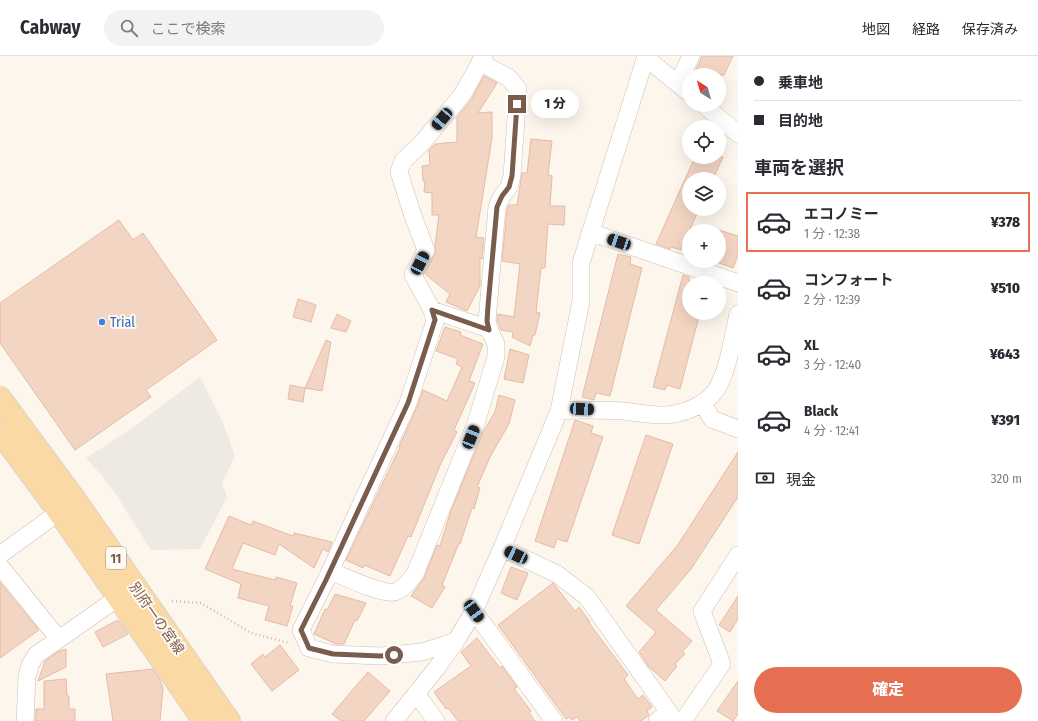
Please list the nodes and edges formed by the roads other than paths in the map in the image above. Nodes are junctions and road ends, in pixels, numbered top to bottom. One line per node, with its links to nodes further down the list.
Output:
1 (646, 56): 5 (street); 8 (street)
2 (691, 56): 4 (street)
3 (482, 59): 10 (street); 12 (street)
4 (688, 68)
5 (682, 86)
6 (712, 112): 7 (street)
7 (738, 134)
8 (590, 232): 9 (street); 15 (street)
9 (738, 283)
10 (432, 310): 12 (street); 23 (street)
11 (738, 314): 14 (street)
12 (489, 330): 23 (street)
13 (0, 398): 32 (main road, 別府一の宮線 / 11)
14 (702, 403): 15 (street); 16 (street)
15 (559, 410): 19 (street)
16 (738, 429)
17 (0, 432): 18 (main road, 別府一の宮線 / 11)
18 (58, 512): 20 (street); 24 (main road, 別府一の宮線 / 11)
19 (502, 548): 25 (street); 29 (street)
20 (0, 555)
21 (738, 555): 36 (street)
22 (0, 566): 26 (street)
23 (330, 571): 27 (street)
24 (119, 600): 26 (street); 31 (main road, 別府一の宮線 / 11)
25 (474, 611): 27 (street); 35 (street)
26 (58, 638): 30 (street)
27 (456, 640): 28 (street)
28 (416, 693): 33 (street); 34 (street)
29 (667, 718)
30 (25, 721)
31 (204, 721)
32 (228, 721)
33 (394, 721)
34 (436, 721)
35 (554, 721)
36 (683, 721)

